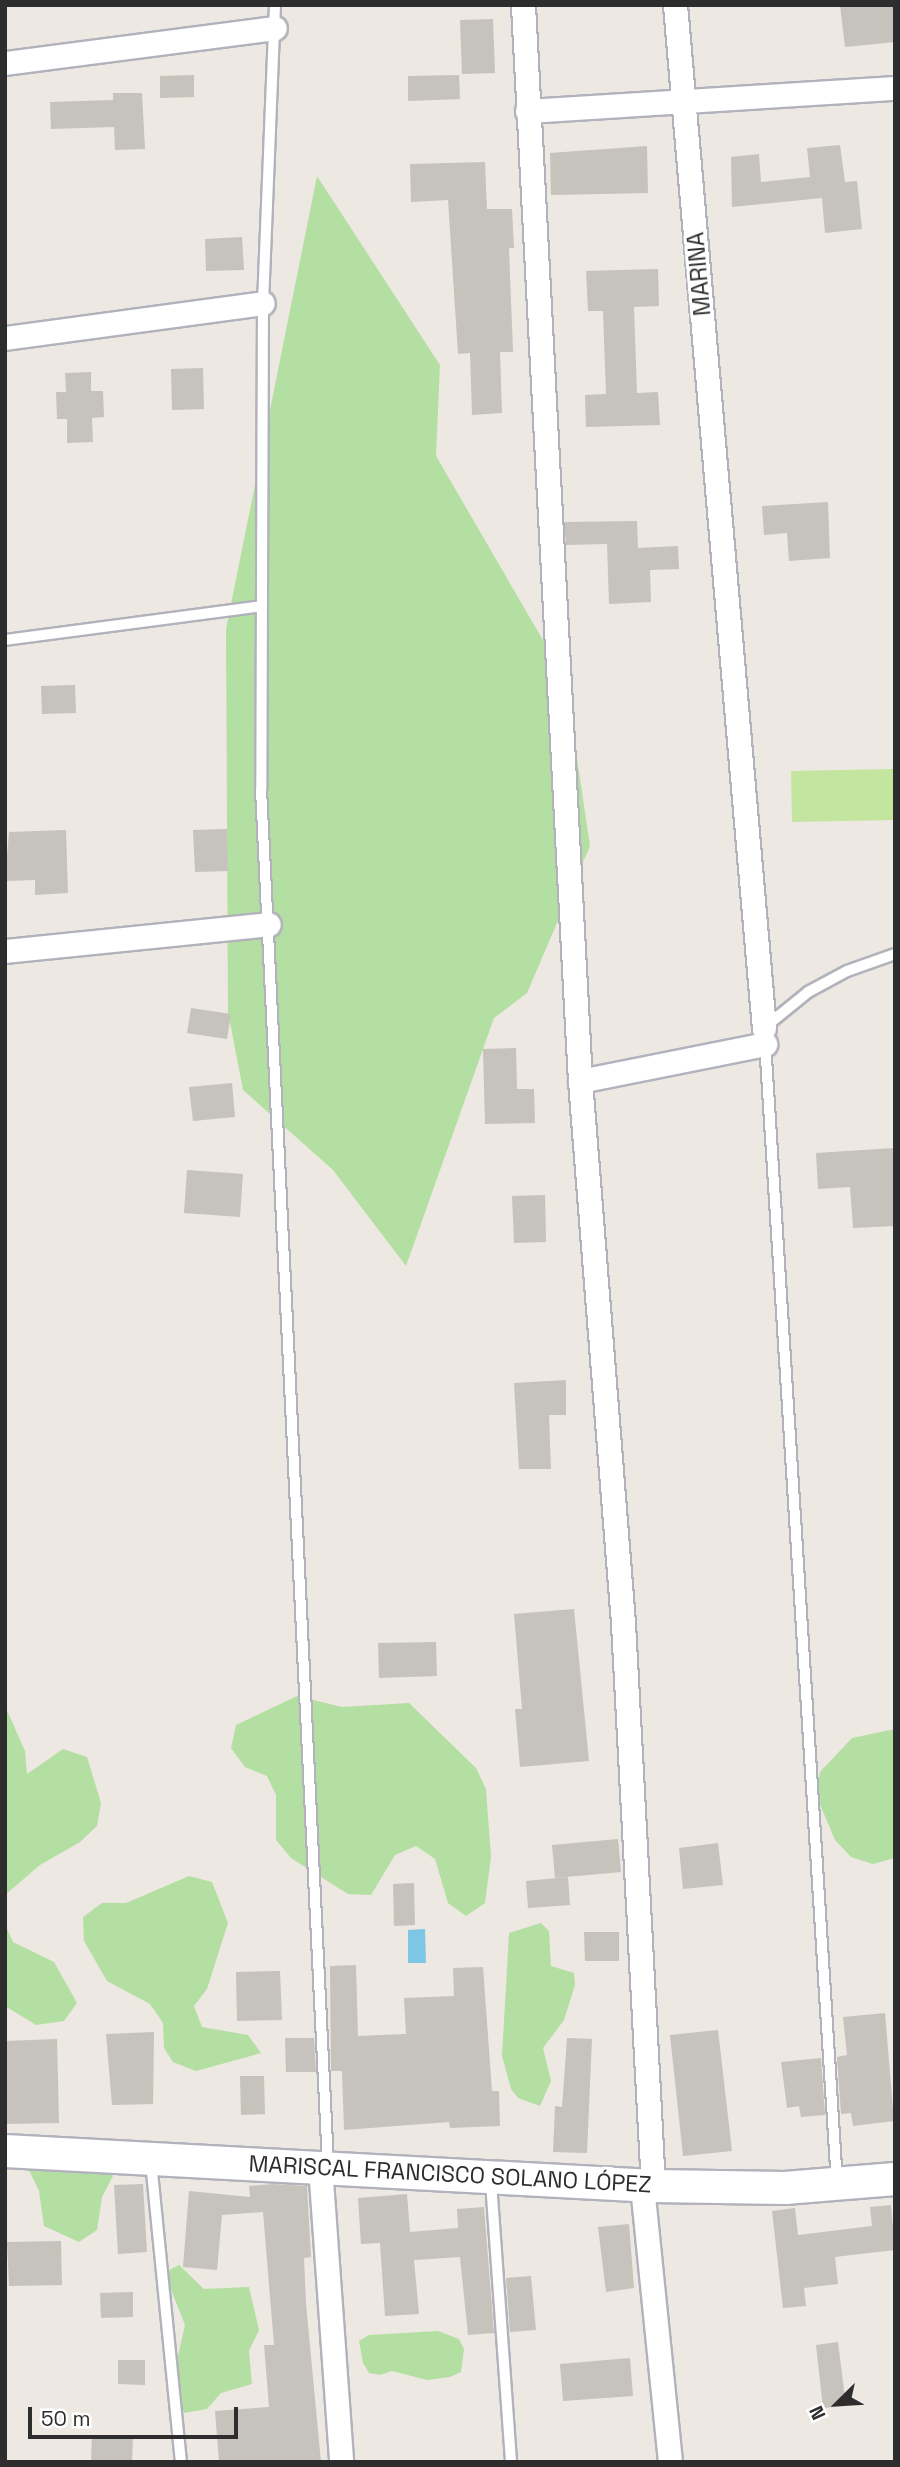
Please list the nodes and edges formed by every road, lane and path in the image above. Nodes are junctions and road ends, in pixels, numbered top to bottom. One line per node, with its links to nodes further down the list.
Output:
1 (523, 5): 7 (street)
2 (675, 5): 6 (street, MARINA)
3 (275, 17): 4 (street); 8 (lane)
4 (5, 63)
5 (895, 88): 6 (street)
6 (684, 100): 7 (street); 15 (street, MARINA)
7 (527, 111): 16 (street)
8 (263, 303): 9 (street); 10 (lane)
9 (5, 338)
10 (262, 606): 11 (lane); 12 (lane)
11 (5, 640)
12 (269, 924): 13 (street); 19 (lane)
13 (5, 951)
14 (895, 954): 15 (lane)
15 (765, 1036): 16 (street); 22 (lane)
16 (580, 1081): 23 (street)
17 (5, 2151): 18 (main road, MARISCAL FRANCISCO SOLANO LÓPEZ)
18 (151, 2155): 19 (main road, MARISCAL FRANCISCO SOLANO LÓPEZ); 24 (lane)
19 (324, 2167): 20 (main road, MARISCAL FRANCISCO SOLANO LÓPEZ); 25 (street)
20 (490, 2177): 23 (main road, MARISCAL FRANCISCO SOLANO LÓPEZ); 26 (lane)
21 (895, 2179): 22 (main road, MARISCAL FRANCISCO SOLANO LÓPEZ)
22 (837, 2185): 23 (main road, MARISCAL FRANCISCO SOLANO LÓPEZ)
23 (647, 2186): 27 (street)
24 (181, 2462)
25 (341, 2462)
26 (511, 2462)
27 (670, 2462)

